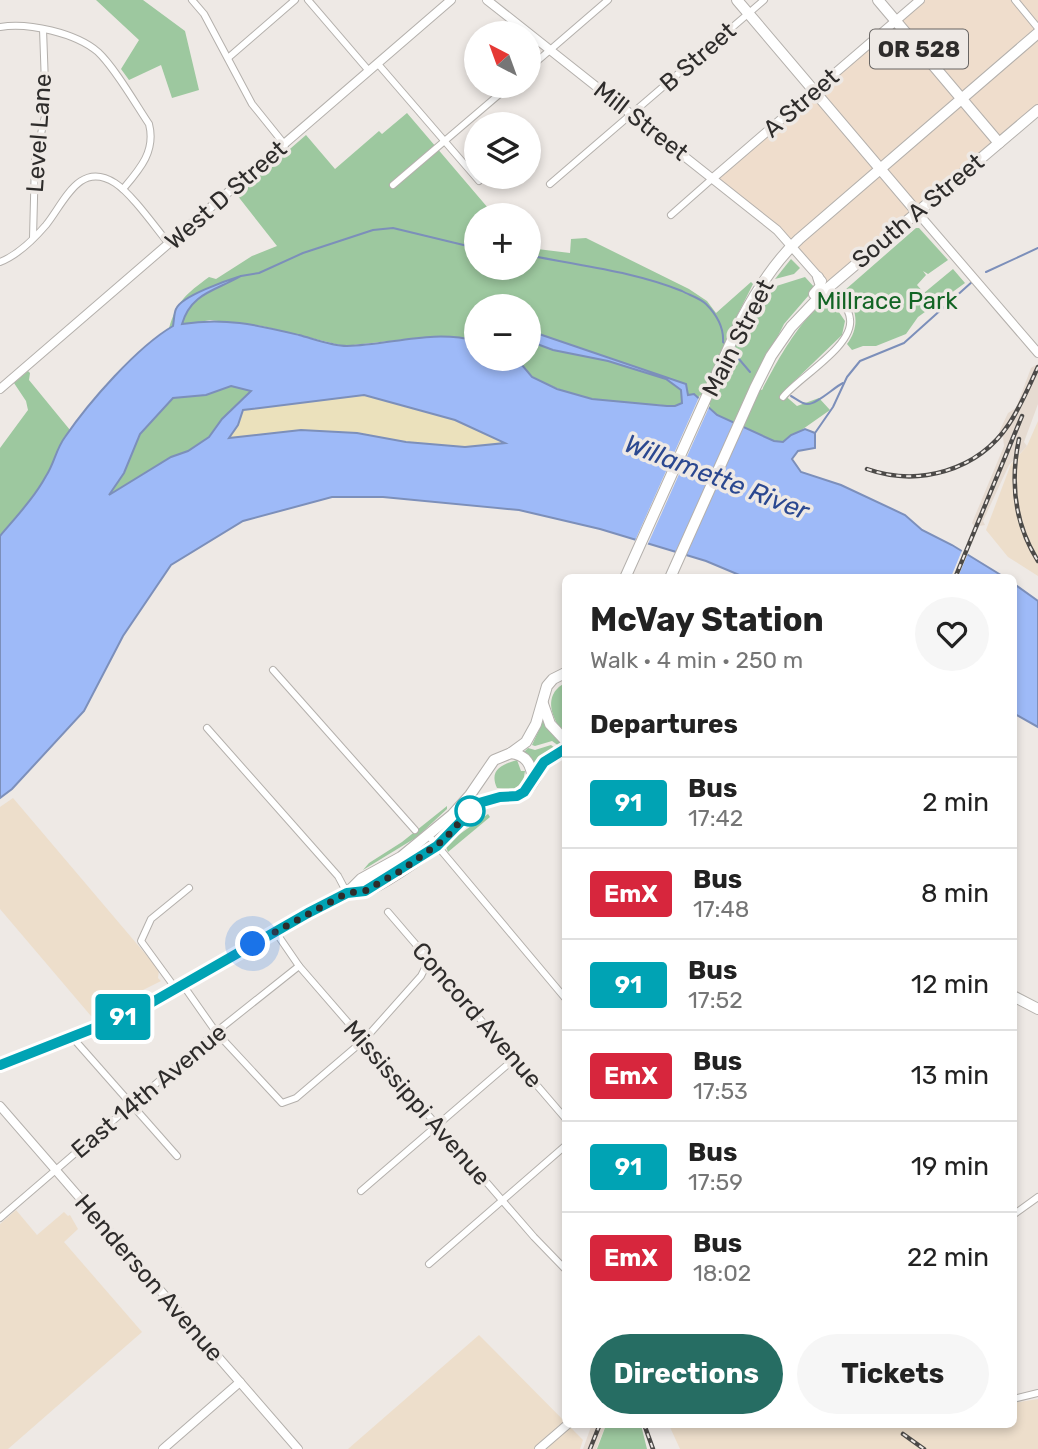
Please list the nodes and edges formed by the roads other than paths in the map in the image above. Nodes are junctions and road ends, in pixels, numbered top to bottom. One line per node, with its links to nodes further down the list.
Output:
1 (192, 0): 18 (street)
2 (295, 0): 18 (street)
3 (308, 0): 21 (street)
4 (451, 0): 20 (street, West D Street)
5 (487, 0): 17 (street, Mill Street)
6 (608, 0): 17 (street)
7 (737, 0): 12 (main road)
8 (764, 0): 12 (street, B Street)
9 (878, 0): 13 (main road, OR 528)
10 (920, 0): 13 (street, A Street)
11 (1015, 0): 16 (street)
12 (748, 14): 22 (main road); 26 (street, B Street)
13 (896, 21): 22 (street, A Street); 24 (main road, OR 528)
14 (0, 27): 15 (street)
15 (43, 29): 35 (street); 38 (street, Level Lane)
16 (1038, 30): 24 (main road, Main Street)
17 (550, 50): 19 (street); 26 (street, Mill Street)
18 (228, 58): 29 (street)
19 (541, 58)
20 (378, 64): 21 (street, West D Street); 27 (street)
21 (369, 71): 29 (street, West D Street)
22 (815, 91): 31 (main road); 32 (street, A Street)
23 (495, 98): 27 (street)
24 (961, 98): 28 (main road, OR 528); 31 (main road, Main Street)
25 (1038, 110): 28 (main road, South A Street)
26 (631, 114): 32 (street, Mill Street); 33 (street, B Street)
27 (444, 141): 30 (street); 34 (street)
28 (999, 143): 36 (main road, South A Street)
29 (285, 145): 39 (street, West D Street)
30 (464, 164)
31 (880, 169): 36 (main road); 40 (main road, Main Street)
32 (713, 178): 37 (street); 40 (street, Mill Street)
33 (550, 184)
34 (393, 185)
35 (122, 189): 38 (street); 39 (street)
36 (916, 211): 43 (main road, South A Street); 44 (street)
37 (671, 215)
38 (33, 238): 41 (street)
39 (170, 244): 46 (street, West D Street)
40 (792, 245): 42 (street, Mill Street); 48 (main road, Main Street)
41 (0, 262)
42 (818, 276): 43 (street, Mill Street); 45 (main road)
43 (828, 288): 45 (main road, South A Street); 47 (street)
44 (1038, 353)
45 (771, 356): 49 (main road, South A Street)
46 (0, 389)
47 (783, 397)
48 (627, 574)
49 (672, 574)
50 (273, 670): 60 (street)
51 (562, 675): 52 (main road)
52 (542, 701): 54 (main road); 56 (main road)
53 (207, 728): 64 (street)
54 (562, 737)
55 (562, 750): 58 (main road)
56 (511, 753): 57 (main road); 58 (main road)
57 (486, 773): 59 (main road); 61 (main road)
58 (533, 779): 59 (main road)
59 (500, 797): 62 (main road)
60 (415, 830)
61 (429, 836): 62 (street); 64 (main road)
62 (437, 846): 64 (main road); 70 (street)
63 (189, 888): 69 (street)
64 (347, 893): 66 (main road)
65 (388, 912): 67 (street, Concord Avenue)
66 (275, 931): 68 (street, Mississippi Avenue); 69 (main road)
67 (429, 960): 75 (street); 76 (street, Concord Avenue)
68 (299, 966): 73 (street, East 14th Avenue); 75 (street, Mississippi Avenue)
69 (179, 987): 73 (street); 74 (main road)
70 (562, 994)
71 (1017, 998): 72 (main road)
72 (1038, 1009)
73 (216, 1032): 75 (street); 78 (street, East 14th Avenue)
74 (72, 1037): 77 (main road); 78 (street)
75 (364, 1040): 81 (street, Mississippi Avenue)
76 (514, 1059): 80 (street, Concord Avenue); 81 (street)
77 (0, 1065)
78 (132, 1104): 83 (street); 84 (street, East 14th Avenue)
79 (0, 1106): 84 (street, Henderson Avenue)
80 (562, 1115)
81 (438, 1125): 85 (street); 87 (street, Mississippi Avenue)
82 (562, 1149): 87 (street)
83 (177, 1156)
84 (55, 1170): 89 (street, East 14th Avenue); 92 (street, Henderson Avenue)
85 (361, 1191)
86 (1038, 1197): 88 (street)
87 (502, 1199): 90 (street); 91 (street, Mississippi Avenue)
88 (1017, 1213)
89 (0, 1218)
90 (429, 1264)
91 (562, 1266)
92 (240, 1382): 96 (street); 97 (street, Henderson Avenue)
93 (1038, 1393): 94 (street)
94 (1017, 1397)
95 (563, 1428): 98 (street)
96 (163, 1449)
97 (298, 1449)
98 (539, 1449)

